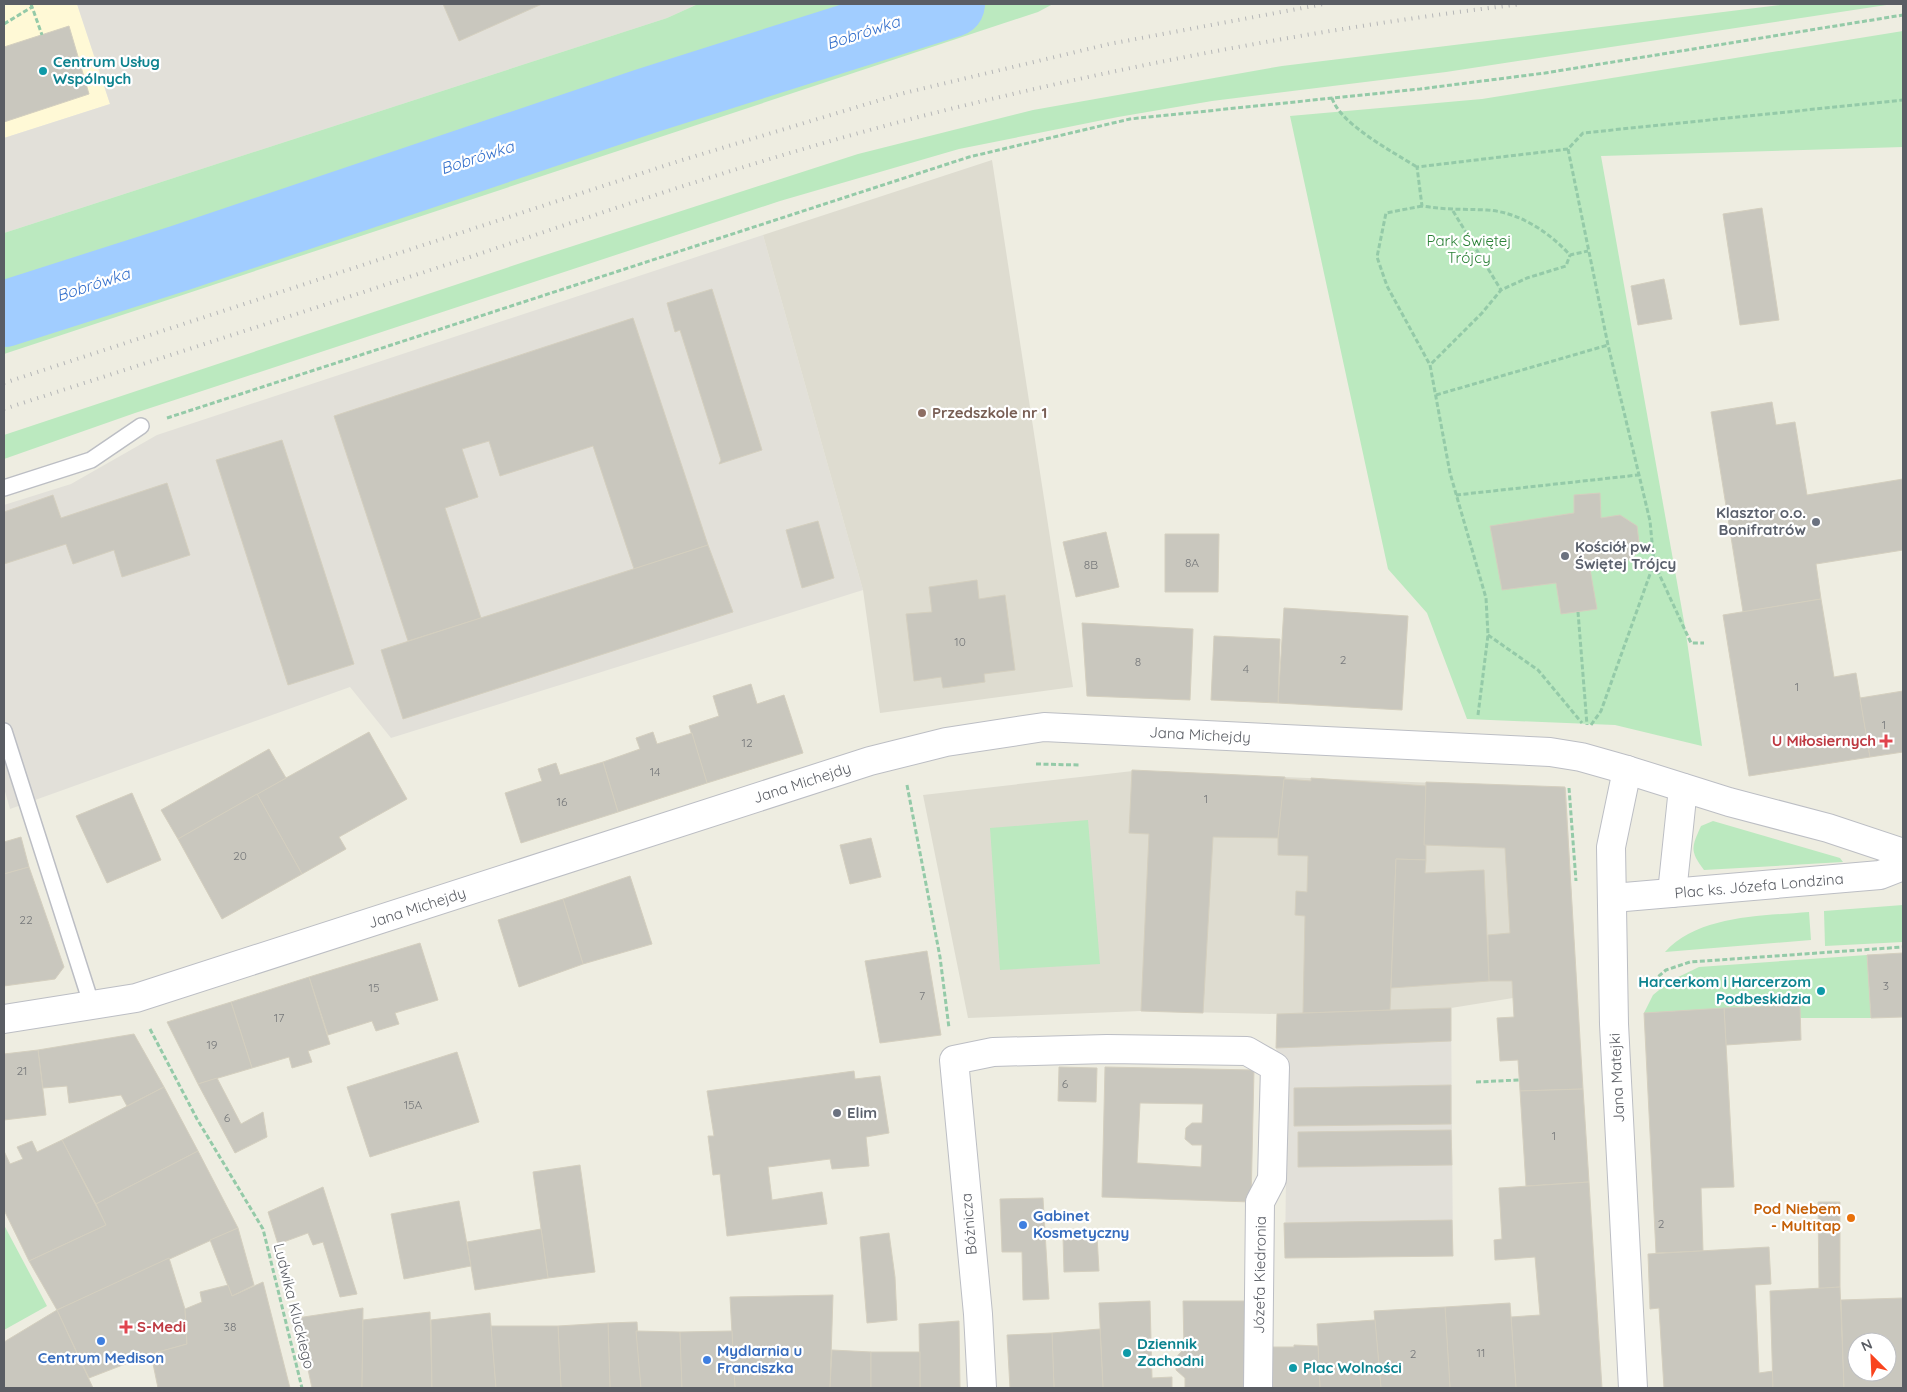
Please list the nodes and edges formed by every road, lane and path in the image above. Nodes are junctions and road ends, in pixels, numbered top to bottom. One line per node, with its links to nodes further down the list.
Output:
1 (31, 5): 3 (path); 4 (path)
2 (1903, 15): 5 (path)
3 (4, 24)
4 (42, 35)
5 (1332, 98): 8 (path); 17 (path)
6 (1903, 100): 7 (path)
7 (1568, 149): 8 (path); 11 (path)
8 (1417, 167): 9 (path)
9 (1422, 206): 10 (path); 15 (path)
10 (1453, 211): 12 (path); 13 (path)
11 (1588, 251): 12 (path); 14 (path)
12 (1570, 254): 13 (path)
13 (1502, 290): 15 (path)
14 (1608, 345): 16 (path); 18 (path)
15 (1430, 365): 16 (path)
16 (1436, 395): 20 (path)
17 (141, 426): 19 (lane)
18 (1638, 475): 20 (path); 21 (path)
19 (4, 488)
20 (1456, 495): 23 (path)
21 (1654, 563): 24 (path); 26 (path)
22 (1578, 612): 26 (path)
23 (1488, 635): 25 (path); 26 (path)
24 (1704, 643)
25 (1477, 724)
26 (1587, 730)
27 (4, 731): 42 (lane)
28 (1035, 764): 29 (path)
29 (1083, 765)
30 (1627, 770): 34 (street); 38 (street, Jana Matejki); 41 (street, Jana Michejdy)
31 (916, 780): 32 (path)
32 (906, 783): 33 (path); 44 (path)
33 (898, 786)
34 (1683, 788): 35 (street); 37 (street)
35 (1903, 854)
36 (1903, 866): 37 (street, Plac ks. Józefa Londzina)
37 (1672, 893): 38 (street, Plac ks. Józefa Londzina)
38 (1613, 898): 50 (street, Jana Matejki)
39 (1903, 947): 40 (path)
40 (1642, 994)
41 (136, 998): 42 (street, Jana Michejdy); 47 (path, Ludwika Kluckiego)
42 (92, 1006): 43 (street, Jana Michejdy)
43 (4, 1019)
44 (954, 1060): 48 (street, Bóżnicza); 49 (street, Józefa Kiedronia)
45 (1520, 1080): 46 (path)
46 (1476, 1082)
47 (302, 1388)
48 (982, 1388)
49 (1258, 1388)
50 (1633, 1388)

